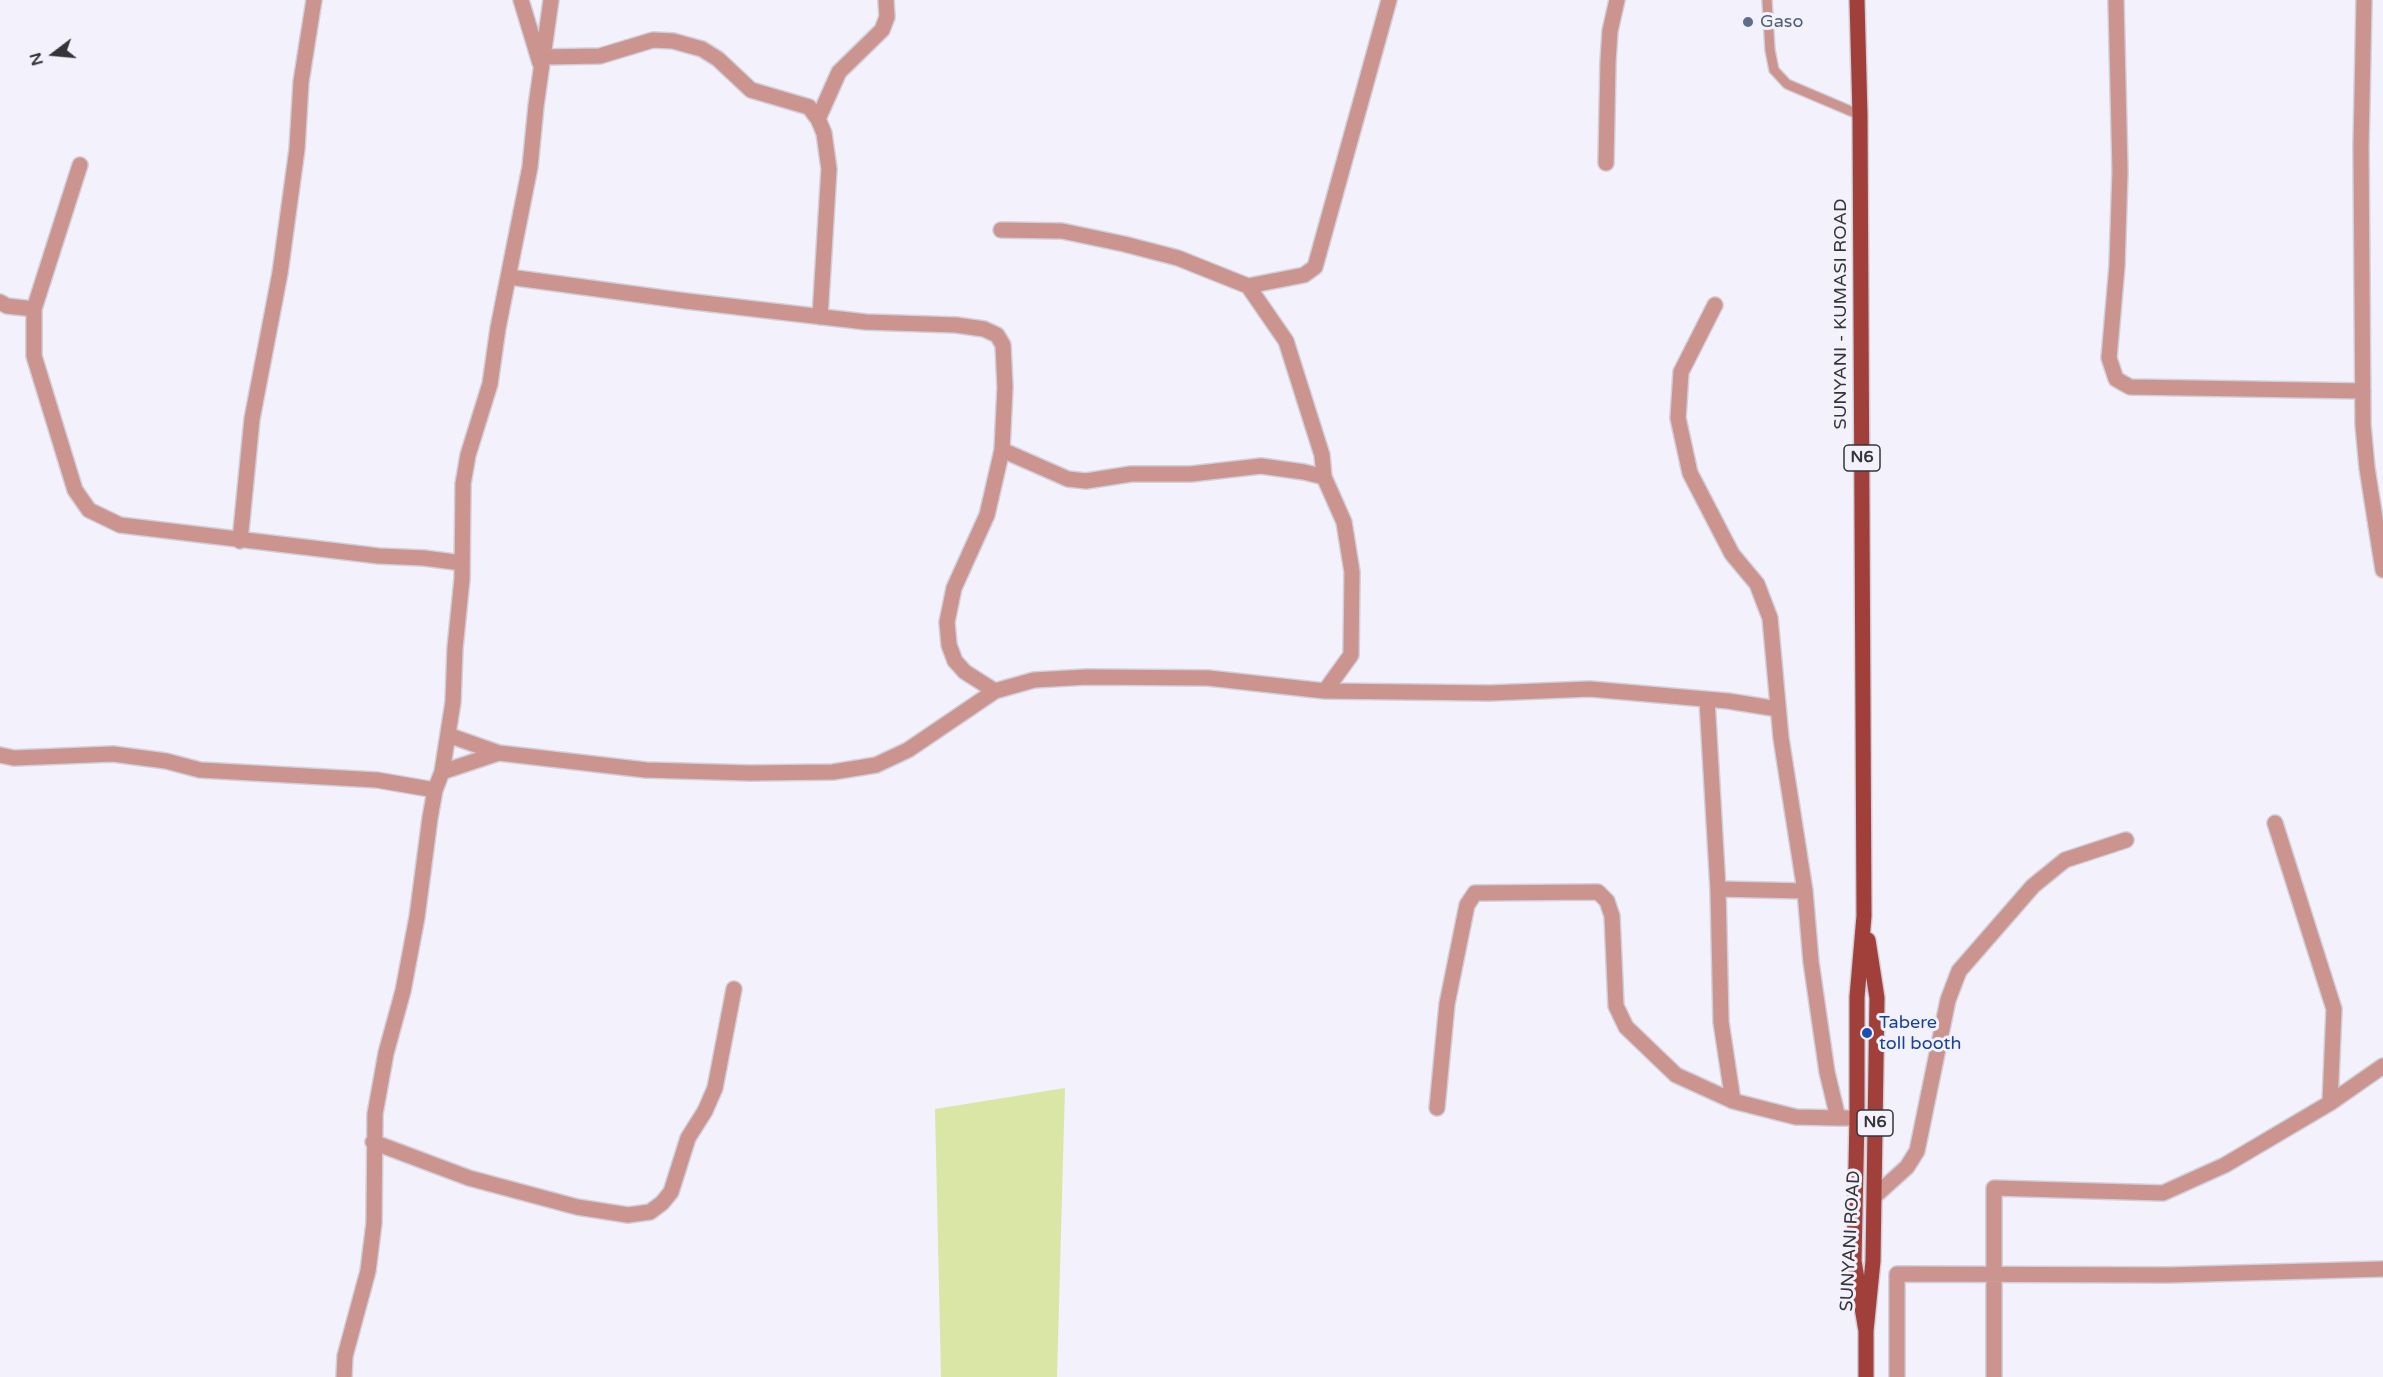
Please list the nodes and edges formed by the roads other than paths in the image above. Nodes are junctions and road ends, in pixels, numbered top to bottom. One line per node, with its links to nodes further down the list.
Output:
1 (314, 0): 26 (street)
2 (521, 0): 11 (street)
3 (551, 0): 11 (street)
4 (886, 0): 13 (street)
5 (1389, 0): 18 (street)
6 (1617, 0): 14 (street)
7 (1767, 0): 12 (lane)
8 (1857, 0): 12 (main road, SUNYANI - KUMASI ROAD / N6)
9 (2116, 0): 23 (street)
10 (2364, 0): 23 (street)
11 (543, 62): 13 (street); 17 (street)
12 (1860, 115): 42 (main road, SUNYANI - KUMASI ROAD / N6)
13 (818, 119): 22 (street)
14 (1606, 163)
15 (80, 165): 21 (street)
16 (1001, 230): 18 (street)
17 (509, 277): 22 (street); 27 (street)
18 (1248, 286): 25 (street)
19 (0, 302): 21 (street)
20 (1715, 305): 32 (street)
21 (34, 309): 26 (street)
22 (820, 317): 24 (street)
23 (2363, 391): 28 (street)
24 (1002, 450): 25 (street); 29 (street)
25 (1324, 477): 30 (street)
26 (240, 541): 27 (street)
27 (462, 563): 33 (street)
28 (2383, 570)
29 (995, 691): 30 (street); 34 (street)
30 (1325, 691): 31 (street)
31 (1707, 700): 32 (street); 40 (street)
32 (1779, 709): 41 (street)
33 (448, 735): 34 (street); 36 (street)
34 (500, 753): 36 (street)
35 (0, 755): 37 (street)
36 (442, 771): 37 (street)
37 (435, 790): 50 (street)
38 (2276, 824): 46 (street)
39 (2126, 840): 51 (street)
40 (1718, 889): 41 (street); 45 (street)
41 (1805, 891): 48 (street)
42 (1864, 915): 49 (main road, SUNYANI ROAD / N6); 51 (main road, SUNYANI ROAD / N6)
43 (734, 989): 50 (street)
44 (2383, 1066): 46 (street)
45 (1733, 1101): 47 (street); 48 (street)
46 (2330, 1103): 53 (street)
47 (1437, 1108)
48 (1838, 1118): 49 (street)
49 (1857, 1118): 54 (main road, SUNYANI ROAD / N6)
50 (373, 1142): 55 (street)
51 (1875, 1196): 54 (main road, SUNYANI ROAD / N6)
52 (2383, 1269): 53 (street)
53 (1995, 1274): 57 (street); 58 (street)
54 (1866, 1331): 56 (main road, N6)
55 (344, 1377)
56 (1866, 1377)
57 (1897, 1377)
58 (1994, 1377)

